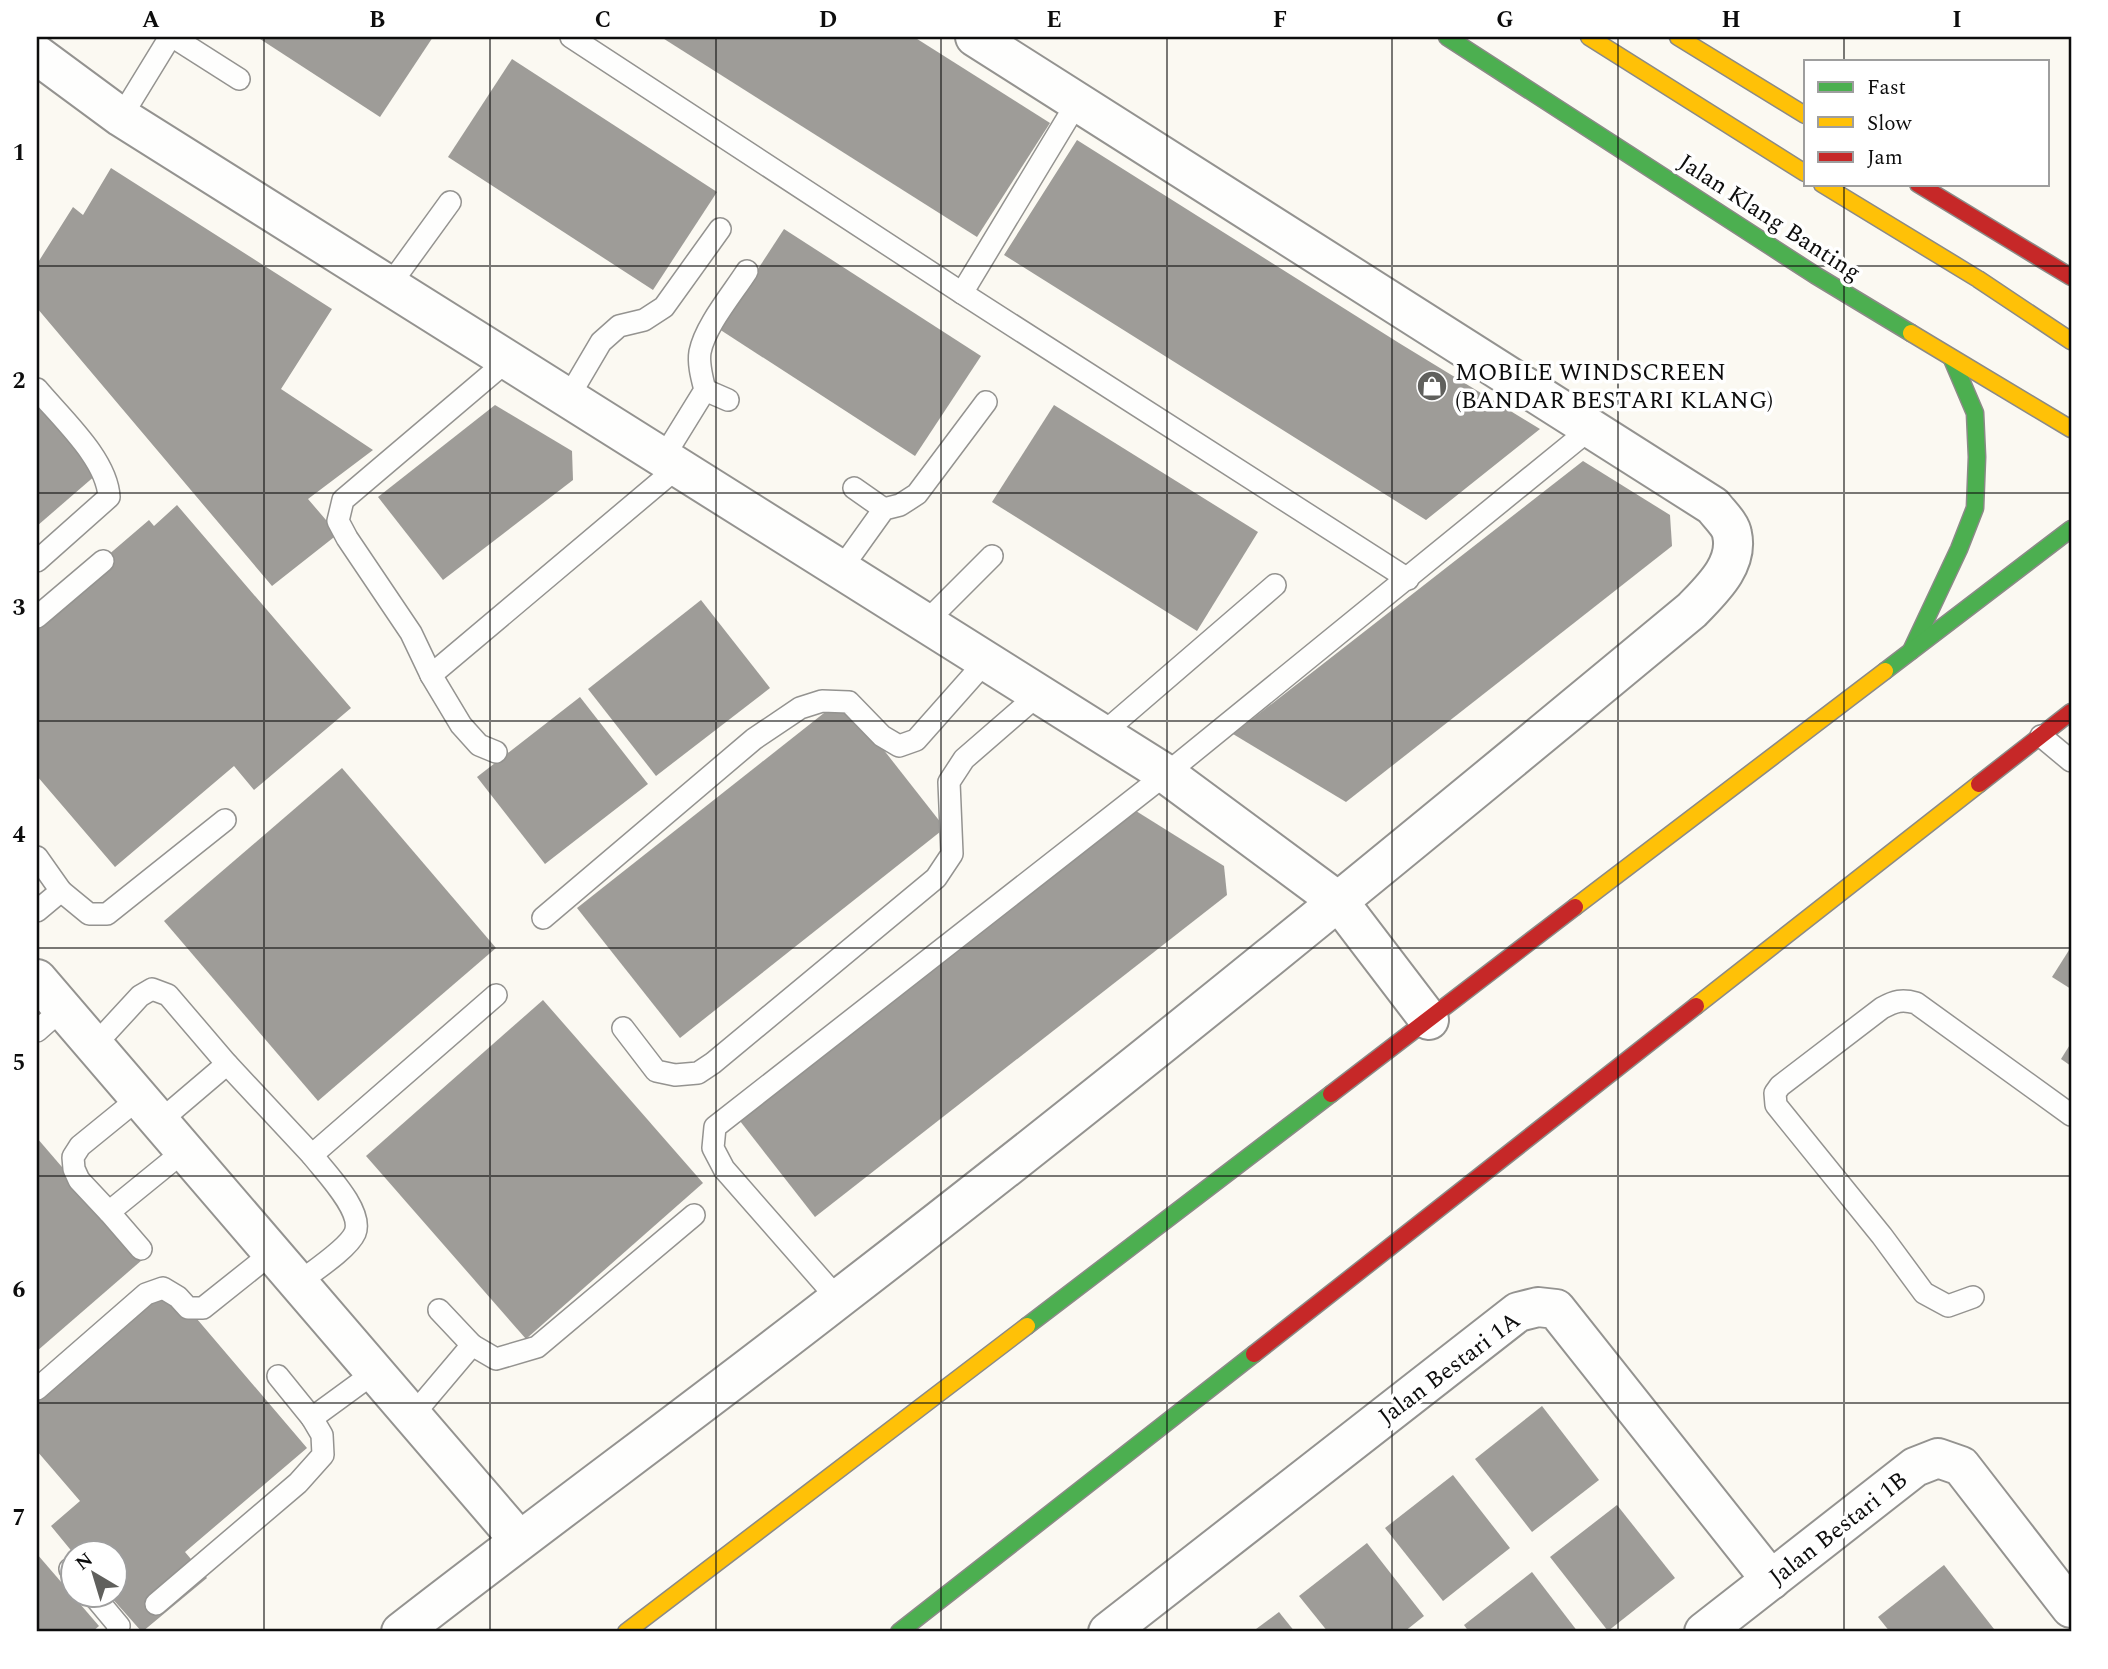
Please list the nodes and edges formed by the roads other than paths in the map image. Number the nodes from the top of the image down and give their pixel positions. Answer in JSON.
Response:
{"nodes":[{"id":1,"x":171,"y":37,"type":"edge"},
{"id":2,"x":571,"y":37,"type":"edge"},
{"id":3,"x":975,"y":37,"type":"edge"},
{"id":4,"x":1447,"y":37,"type":"edge"},
{"id":5,"x":1589,"y":37,"type":"edge"},
{"id":6,"x":1678,"y":37,"type":"edge"},
{"id":7,"x":37,"y":55,"type":"edge"},
{"id":8,"x":239,"y":79,"type":"dead end"},
{"id":9,"x":1079,"y":101,"type":"junction"},
{"id":10,"x":1804,"y":114,"type":"edge"},
{"id":11,"x":121,"y":117,"type":"junction"},
{"id":12,"x":1804,"y":172,"type":"edge"},
{"id":13,"x":1825,"y":186,"type":"edge"},
{"id":14,"x":1922,"y":186,"type":"edge"},
{"id":15,"x":450,"y":202,"type":"dead end"},
{"id":16,"x":720,"y":229,"type":"dead end"},
{"id":17,"x":747,"y":271,"type":"dead end"},
{"id":18,"x":2071,"y":277,"type":"edge"},
{"id":19,"x":389,"y":286,"type":"junction"},
{"id":20,"x":962,"y":293,"type":"junction"},
{"id":21,"x":2071,"y":341,"type":"edge"},
{"id":22,"x":1952,"y":359,"type":"junction"},
{"id":23,"x":508,"y":360,"type":"junction"},
{"id":24,"x":37,"y":389,"type":"edge"},
{"id":25,"x":705,"y":390,"type":"junction"},
{"id":26,"x":568,"y":398,"type":"junction"},
{"id":27,"x":728,"y":400,"type":"dead end"},
{"id":28,"x":986,"y":402,"type":"dead end"},
{"id":29,"x":1590,"y":429,"type":"junction"},
{"id":30,"x":2071,"y":429,"type":"edge"},
{"id":31,"x":671,"y":463,"type":"junction"},
{"id":32,"x":854,"y":488,"type":"dead end"},
{"id":33,"x":884,"y":509,"type":"junction"},
{"id":34,"x":2071,"y":529,"type":"edge"},
{"id":35,"x":992,"y":556,"type":"dead end"},
{"id":36,"x":37,"y":561,"type":"edge"},
{"id":37,"x":103,"y":561,"type":"dead end"},
{"id":38,"x":841,"y":569,"type":"junction"},
{"id":39,"x":1408,"y":579,"type":"junction"},
{"id":40,"x":1275,"y":585,"type":"dead end"},
{"id":41,"x":37,"y":617,"type":"edge"},
{"id":42,"x":925,"y":623,"type":"junction"},
{"id":43,"x":1911,"y":651,"type":"junction"},
{"id":44,"x":986,"y":661,"type":"junction"},
{"id":45,"x":431,"y":675,"type":"junction"},
{"id":46,"x":1038,"y":694,"type":"junction"},
{"id":47,"x":2071,"y":712,"type":"edge"},
{"id":48,"x":1102,"y":734,"type":"junction"},
{"id":49,"x":2040,"y":736,"type":"junction"},
{"id":50,"x":496,"y":752,"type":"dead end"},
{"id":51,"x":2071,"y":761,"type":"edge"},
{"id":52,"x":1166,"y":774,"type":"junction"},
{"id":53,"x":225,"y":820,"type":"dead end"},
{"id":54,"x":37,"y":857,"type":"edge"},
{"id":55,"x":61,"y":891,"type":"junction"},
{"id":56,"x":1339,"y":902,"type":"junction"},
{"id":57,"x":37,"y":911,"type":"edge"},
{"id":58,"x":543,"y":918,"type":"dead end"},
{"id":59,"x":37,"y":979,"type":"edge"},
{"id":60,"x":496,"y":995,"type":"dead end"},
{"id":61,"x":50,"y":1020,"type":"edge"},
{"id":62,"x":1429,"y":1020,"type":"junction"},
{"id":63,"x":623,"y":1028,"type":"dead end"},
{"id":64,"x":94,"y":1046,"type":"junction"},
{"id":65,"x":227,"y":1064,"type":"junction"},
{"id":66,"x":149,"y":1110,"type":"junction"},
{"id":67,"x":2071,"y":1115,"type":"edge"},
{"id":68,"x":184,"y":1151,"type":"junction"},
{"id":69,"x":312,"y":1155,"type":"junction"},
{"id":70,"x":108,"y":1212,"type":"junction"},
{"id":71,"x":694,"y":1215,"type":"dead end"},
{"id":72,"x":141,"y":1250,"type":"dead end"},
{"id":73,"x":272,"y":1253,"type":"junction"},
{"id":74,"x":298,"y":1283,"type":"junction"},
{"id":75,"x":1973,"y":1297,"type":"dead end"},
{"id":76,"x":838,"y":1299,"type":"junction"},
{"id":77,"x":439,"y":1310,"type":"dead end"},
{"id":78,"x":472,"y":1345,"type":"junction"},
{"id":79,"x":374,"y":1372,"type":"junction"},
{"id":80,"x":278,"y":1376,"type":"dead end"},
{"id":81,"x":37,"y":1389,"type":"edge"},
{"id":82,"x":412,"y":1416,"type":"junction"},
{"id":83,"x":312,"y":1418,"type":"junction"},
{"id":84,"x":519,"y":1540,"type":"junction"},
{"id":85,"x":1771,"y":1580,"type":"junction"},
{"id":86,"x":156,"y":1604,"type":"dead end"},
{"id":87,"x":2071,"y":1608,"type":"edge"},
{"id":88,"x":106,"y":1610,"type":"edge"},
{"id":89,"x":117,"y":1632,"type":"edge"},
{"id":90,"x":401,"y":1632,"type":"edge"},
{"id":91,"x":626,"y":1632,"type":"edge"},
{"id":92,"x":899,"y":1632,"type":"edge"},
{"id":93,"x":1108,"y":1632,"type":"edge"},
{"id":94,"x":1704,"y":1632,"type":"edge"}],
"edges":[{"from":1,"to":8,"type":"lane"},
{"from":1,"to":11,"type":"lane"},
{"from":2,"to":20,"type":"lane"},
{"from":3,"to":9,"type":"street"},
{"from":4,"to":22,"type":"main road","name":"Jalan Klang Banting"},
{"from":5,"to":12,"type":"main road"},
{"from":6,"to":10,"type":"main road"},
{"from":7,"to":11,"type":"street"},
{"from":9,"to":20,"type":"lane"},
{"from":9,"to":29,"type":"street"},
{"from":11,"to":19,"type":"street"},
{"from":13,"to":21,"type":"main road"},
{"from":14,"to":18,"type":"main road"},
{"from":15,"to":19,"type":"lane"},
{"from":16,"to":26,"type":"lane"},
{"from":17,"to":25,"type":"lane"},
{"from":19,"to":23,"type":"street"},
{"from":20,"to":39,"type":"lane"},
{"from":22,"to":30,"type":"main road","name":"Jalan Klang Banting"},
{"from":22,"to":43,"type":"main road"},
{"from":23,"to":26,"type":"street"},
{"from":23,"to":45,"type":"lane"},
{"from":24,"to":36,"type":"lane"},
{"from":25,"to":27,"type":"lane"},
{"from":25,"to":31,"type":"lane"},
{"from":26,"to":31,"type":"street"},
{"from":28,"to":33,"type":"lane"},
{"from":29,"to":39,"type":"lane"},
{"from":29,"to":56,"type":"street"},
{"from":31,"to":38,"type":"street"},
{"from":31,"to":45,"type":"lane"},
{"from":32,"to":33,"type":"lane"},
{"from":33,"to":38,"type":"lane"},
{"from":34,"to":43,"type":"main road"},
{"from":35,"to":42,"type":"lane"},
{"from":37,"to":41,"type":"lane"},
{"from":38,"to":42,"type":"street"},
{"from":39,"to":52,"type":"lane"},
{"from":40,"to":48,"type":"lane"},
{"from":42,"to":44,"type":"street"},
{"from":43,"to":62,"type":"main road"},
{"from":44,"to":46,"type":"street"},
{"from":44,"to":58,"type":"lane"},
{"from":45,"to":50,"type":"lane"},
{"from":46,"to":48,"type":"street"},
{"from":46,"to":63,"type":"lane"},
{"from":47,"to":49,"type":"main road"},
{"from":48,"to":52,"type":"street"},
{"from":49,"to":51,"type":"lane"},
{"from":49,"to":92,"type":"main road"},
{"from":52,"to":56,"type":"street"},
{"from":52,"to":76,"type":"lane"},
{"from":53,"to":55,"type":"lane"},
{"from":54,"to":55,"type":"lane"},
{"from":55,"to":57,"type":"lane"},
{"from":56,"to":62,"type":"street"},
{"from":56,"to":76,"type":"street"},
{"from":59,"to":61,"type":"street"},
{"from":60,"to":69,"type":"lane"},
{"from":61,"to":64,"type":"street"},
{"from":62,"to":91,"type":"main road"},
{"from":64,"to":65,"type":"lane"},
{"from":64,"to":66,"type":"street"},
{"from":65,"to":66,"type":"lane"},
{"from":65,"to":69,"type":"lane"},
{"from":66,"to":68,"type":"street"},
{"from":66,"to":70,"type":"lane"},
{"from":67,"to":75,"type":"lane"},
{"from":68,"to":70,"type":"lane"},
{"from":68,"to":73,"type":"street"},
{"from":69,"to":74,"type":"lane"},
{"from":70,"to":72,"type":"lane"},
{"from":71,"to":78,"type":"lane"},
{"from":73,"to":74,"type":"street"},
{"from":73,"to":81,"type":"lane"},
{"from":74,"to":79,"type":"street"},
{"from":76,"to":84,"type":"street"},
{"from":77,"to":78,"type":"lane"},
{"from":78,"to":82,"type":"lane"},
{"from":79,"to":82,"type":"street"},
{"from":79,"to":83,"type":"lane"},
{"from":80,"to":83,"type":"lane"},
{"from":82,"to":84,"type":"street"},
{"from":83,"to":86,"type":"lane"},
{"from":84,"to":90,"type":"street"},
{"from":85,"to":87,"type":"street","name":"Jalan Bestari 1B"},
{"from":85,"to":93,"type":"street","name":"Jalan Bestari 1A"},
{"from":85,"to":94,"type":"street","name":"Jalan Bestari 1B"},
{"from":88,"to":89,"type":"lane"}]}
